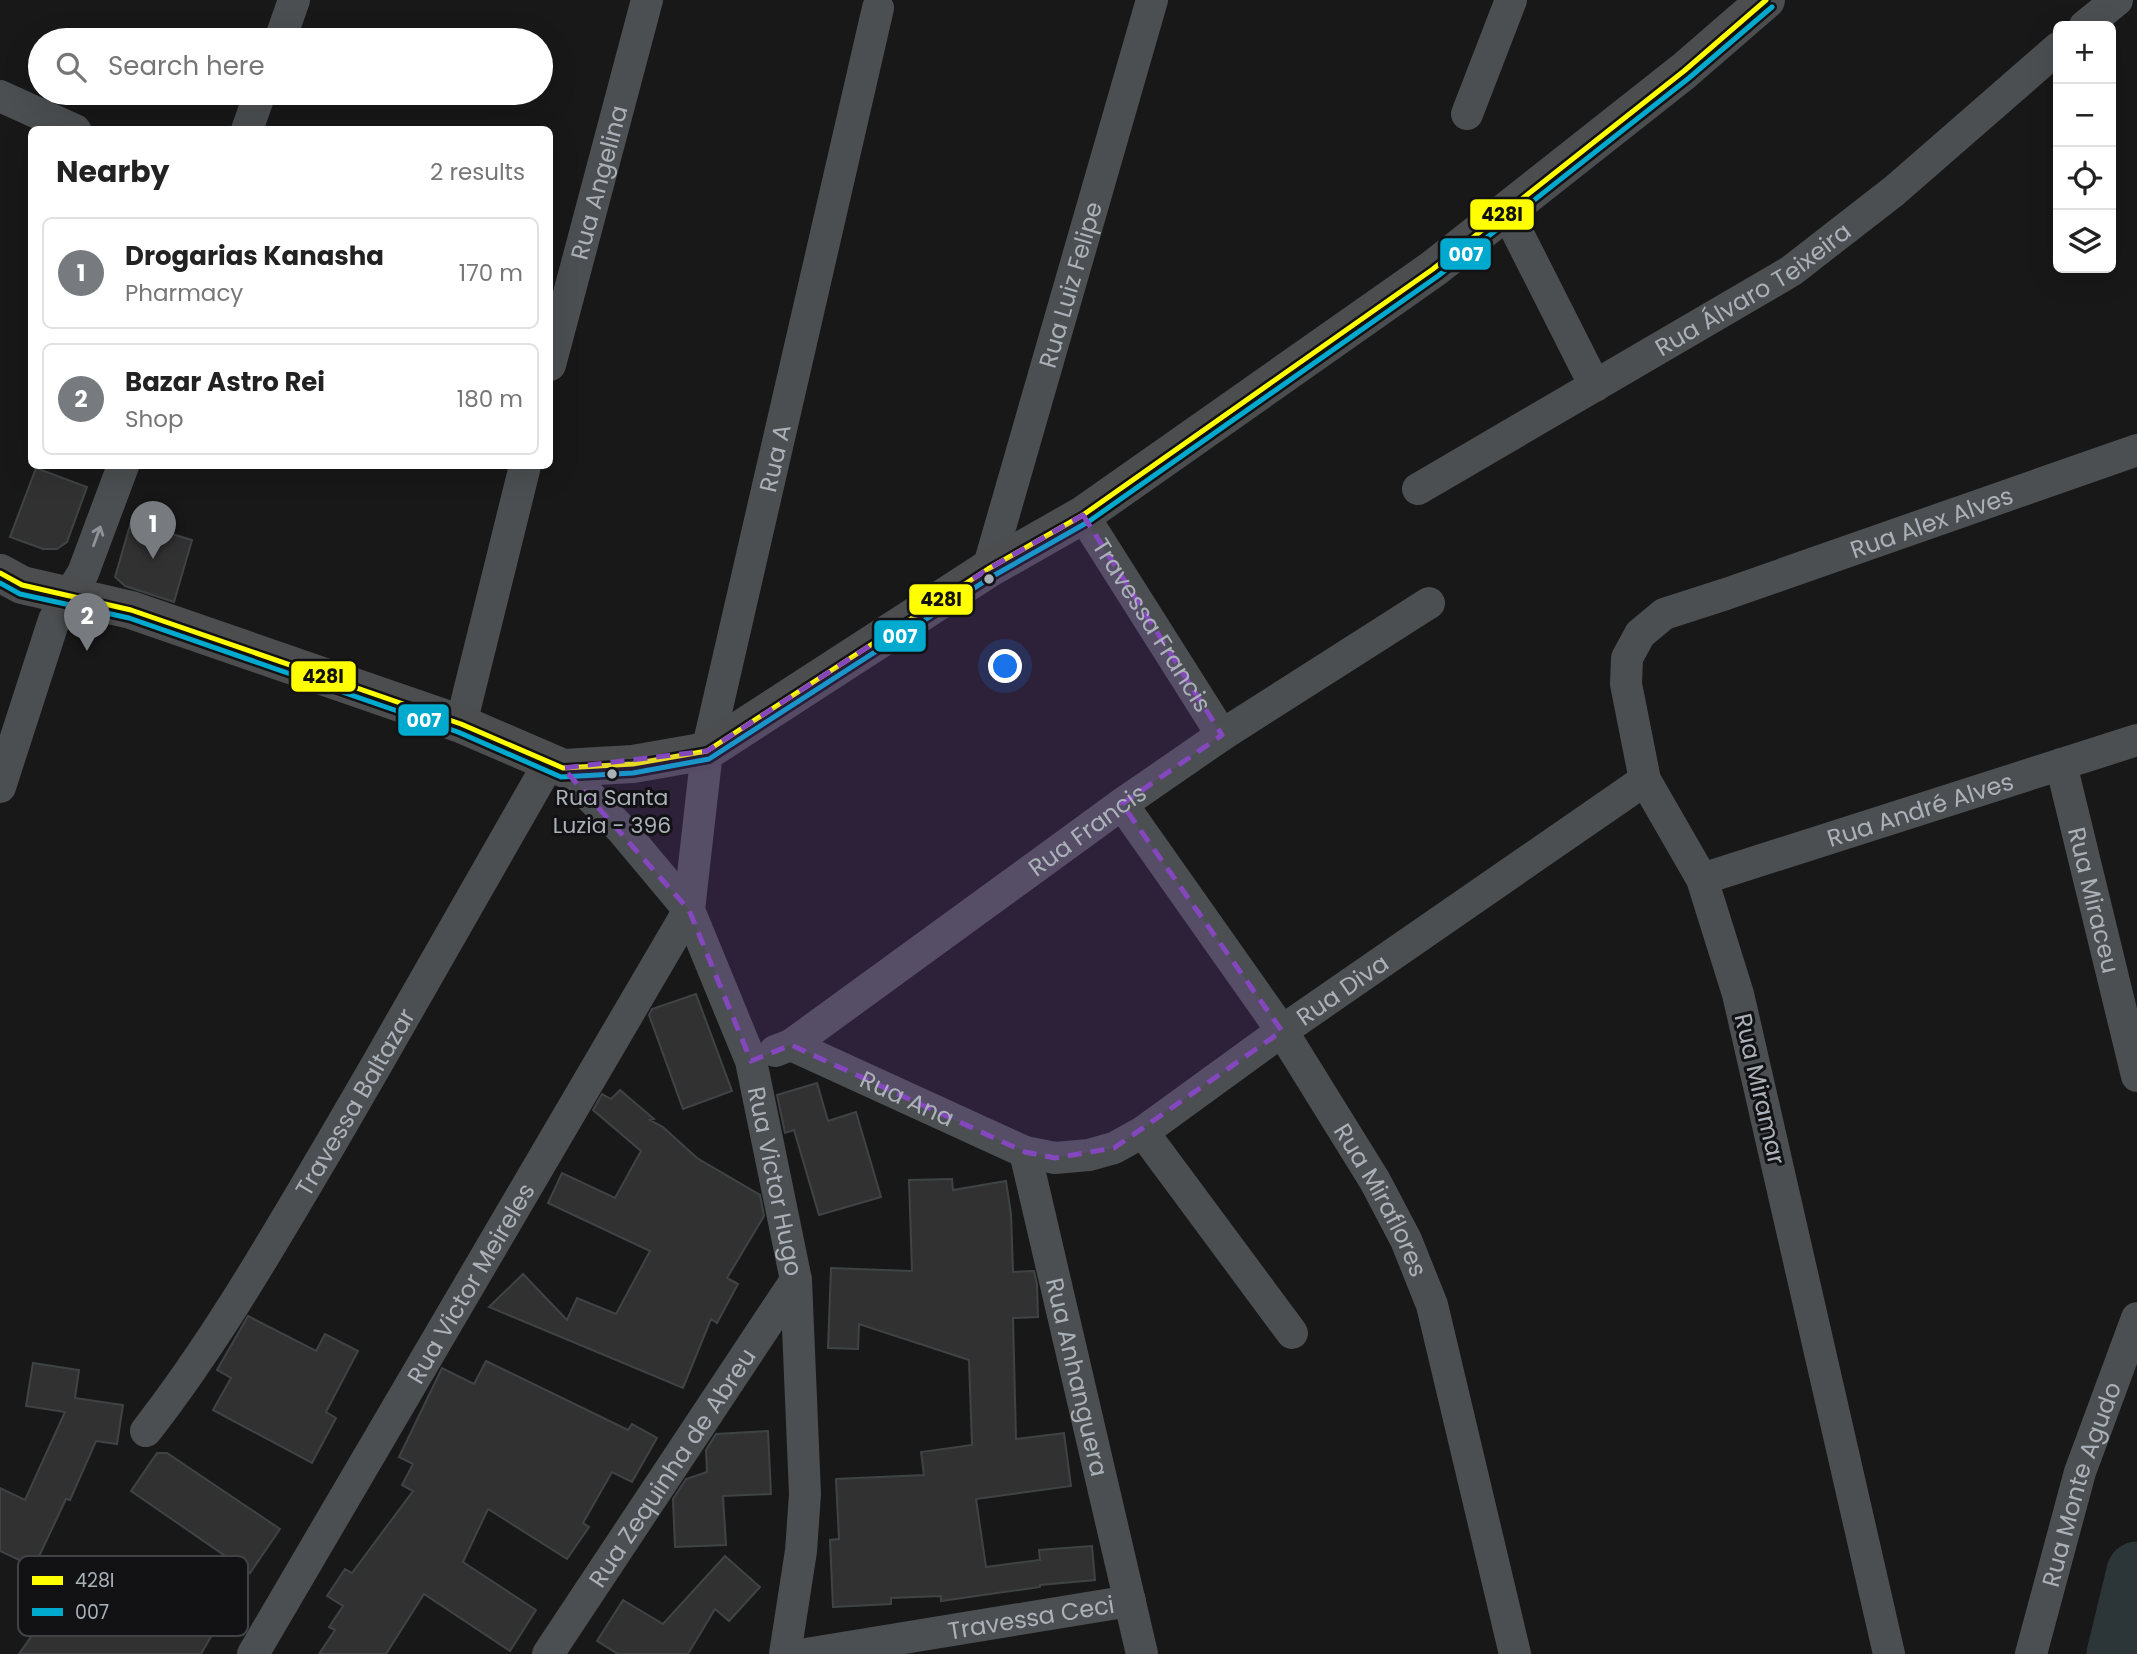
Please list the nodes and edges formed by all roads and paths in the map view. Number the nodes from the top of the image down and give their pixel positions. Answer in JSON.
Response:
{"nodes":[{"id":1,"x":294,"y":0,"type":"edge"},
{"id":2,"x":647,"y":0,"type":"edge"},
{"id":3,"x":1152,"y":0,"type":"edge"},
{"id":4,"x":1511,"y":0,"type":"edge"},
{"id":5,"x":1766,"y":0,"type":"edge"},
{"id":6,"x":2117,"y":0,"type":"edge"},
{"id":7,"x":878,"y":8,"type":"dead end"},
{"id":8,"x":2091,"y":21,"type":"edge"},
{"id":9,"x":284,"y":28,"type":"edge"},
{"id":10,"x":2053,"y":52,"type":"edge"},
{"id":11,"x":0,"y":96,"type":"edge"},
{"id":12,"x":256,"y":105,"type":"edge"},
{"id":13,"x":1467,"y":114,"type":"dead end"},
{"id":14,"x":66,"y":126,"type":"edge"},
{"id":15,"x":249,"y":126,"type":"edge"},
{"id":16,"x":1507,"y":212,"type":"junction"},
{"id":17,"x":553,"y":354,"type":"edge"},
{"id":18,"x":1595,"y":386,"type":"junction"},
{"id":19,"x":2137,"y":450,"type":"edge"},
{"id":20,"x":122,"y":469,"type":"edge"},
{"id":21,"x":523,"y":469,"type":"edge"},
{"id":22,"x":1418,"y":489,"type":"dead end"},
{"id":23,"x":1083,"y":515,"type":"junction"},
{"id":24,"x":988,"y":569,"type":"junction"},
{"id":25,"x":0,"y":573,"type":"edge"},
{"id":26,"x":1726,"y":594,"type":"joint"},
{"id":27,"x":66,"y":597,"type":"junction"},
{"id":28,"x":1429,"y":603,"type":"dead end"},
{"id":29,"x":461,"y":723,"type":"junction"},
{"id":30,"x":1223,"y":735,"type":"junction"},
{"id":31,"x":2137,"y":740,"type":"edge"},
{"id":32,"x":707,"y":751,"type":"junction"},
{"id":33,"x":2062,"y":764,"type":"junction"},
{"id":34,"x":556,"y":765,"type":"junction"},
{"id":35,"x":1645,"y":780,"type":"junction"},
{"id":36,"x":0,"y":788,"type":"edge"},
{"id":37,"x":1122,"y":804,"type":"junction"},
{"id":38,"x":1702,"y":879,"type":"junction"},
{"id":39,"x":689,"y":910,"type":"junction"},
{"id":40,"x":1282,"y":1031,"type":"junction"},
{"id":41,"x":791,"y":1045,"type":"junction"},
{"id":42,"x":751,"y":1061,"type":"junction"},
{"id":43,"x":2137,"y":1076,"type":"edge"},
{"id":44,"x":1143,"y":1132,"type":"junction"},
{"id":45,"x":1025,"y":1152,"type":"junction"},
{"id":46,"x":796,"y":1280,"type":"junction"},
{"id":47,"x":2137,"y":1318,"type":"edge"},
{"id":48,"x":1292,"y":1333,"type":"dead end"},
{"id":49,"x":146,"y":1431,"type":"dead end"},
{"id":50,"x":1130,"y":1601,"type":"junction"},
{"id":51,"x":253,"y":1654,"type":"edge"},
{"id":52,"x":548,"y":1654,"type":"edge"},
{"id":53,"x":785,"y":1654,"type":"edge"},
{"id":54,"x":806,"y":1654,"type":"edge"},
{"id":55,"x":1142,"y":1654,"type":"edge"},
{"id":56,"x":1515,"y":1654,"type":"edge"},
{"id":57,"x":1889,"y":1654,"type":"edge"},
{"id":58,"x":2031,"y":1654,"type":"edge"}],
"edges":[{"from":1,"to":9,"type":"street"},
{"from":2,"to":17,"type":"street","name":"Rua Angelina"},
{"from":3,"to":24,"type":"street","name":"Rua Luiz Felipe"},
{"from":4,"to":13,"type":"street"},
{"from":5,"to":16,"type":"main road"},
{"from":6,"to":8,"type":"street"},
{"from":7,"to":32,"type":"street","name":"Rua A"},
{"from":10,"to":18,"type":"street","name":"Rua Álvaro Teixeira"},
{"from":11,"to":14,"type":"street"},
{"from":12,"to":15,"type":"street"},
{"from":16,"to":18,"type":"street"},
{"from":16,"to":23,"type":"main road"},
{"from":18,"to":22,"type":"street","name":"Rua Álvaro Teixeira"},
{"from":19,"to":26,"type":"street","name":"Rua Alex Alves"},
{"from":27,"to":20,"type":"street","one_way":true},
{"from":21,"to":29,"type":"street"},
{"from":23,"to":24,"type":"main road"},
{"from":23,"to":30,"type":"street","name":"Travessa Francis"},
{"from":24,"to":32,"type":"main road"},
{"from":25,"to":27,"type":"main road"},
{"from":26,"to":35,"type":"street","name":"Rua Miramar"},
{"from":27,"to":29,"type":"main road"},
{"from":27,"to":36,"type":"street"},
{"from":28,"to":30,"type":"street","name":"Rua Francis"},
{"from":29,"to":34,"type":"main road"},
{"from":30,"to":37,"type":"street","name":"Rua Francis"},
{"from":31,"to":33,"type":"street","name":"Rua André Alves"},
{"from":32,"to":34,"type":"main road"},
{"from":32,"to":39,"type":"street","name":"Rua A"},
{"from":33,"to":38,"type":"street","name":"Rua André Alves"},
{"from":33,"to":43,"type":"street","name":"Rua Miraceu"},
{"from":34,"to":39,"type":"street","name":"Rua Victor Hugo"},
{"from":34,"to":49,"type":"street","name":"Travessa Baltazar"},
{"from":35,"to":38,"type":"street","name":"Rua Miramar"},
{"from":35,"to":40,"type":"street","name":"Rua Diva"},
{"from":37,"to":40,"type":"street","name":"Rua Miraflores"},
{"from":37,"to":41,"type":"street","name":"Rua Francis"},
{"from":38,"to":57,"type":"street","name":"Rua Miramar"},
{"from":39,"to":42,"type":"street","name":"Rua Victor Hugo"},
{"from":39,"to":51,"type":"street","name":"Rua Victor Meireles"},
{"from":40,"to":44,"type":"street","name":"Rua Diva"},
{"from":40,"to":56,"type":"street","name":"Rua Miraflores"},
{"from":41,"to":42,"type":"street","name":"Rua Francis"},
{"from":41,"to":45,"type":"street","name":"Rua Ana"},
{"from":42,"to":46,"type":"street","name":"Rua Victor Hugo"},
{"from":44,"to":45,"type":"street","name":"Rua Diva"},
{"from":44,"to":48,"type":"street"},
{"from":45,"to":50,"type":"street","name":"Rua Anhanguera"},
{"from":46,"to":52,"type":"street","name":"Rua Zequinha de Abreu"},
{"from":46,"to":53,"type":"street","name":"Rua Victor Hugo"},
{"from":47,"to":58,"type":"street","name":"Rua Monte Agudo"},
{"from":50,"to":54,"type":"street","name":"Travessa Ceci"},
{"from":50,"to":55,"type":"street","name":"Rua Anhanguera"}]}
